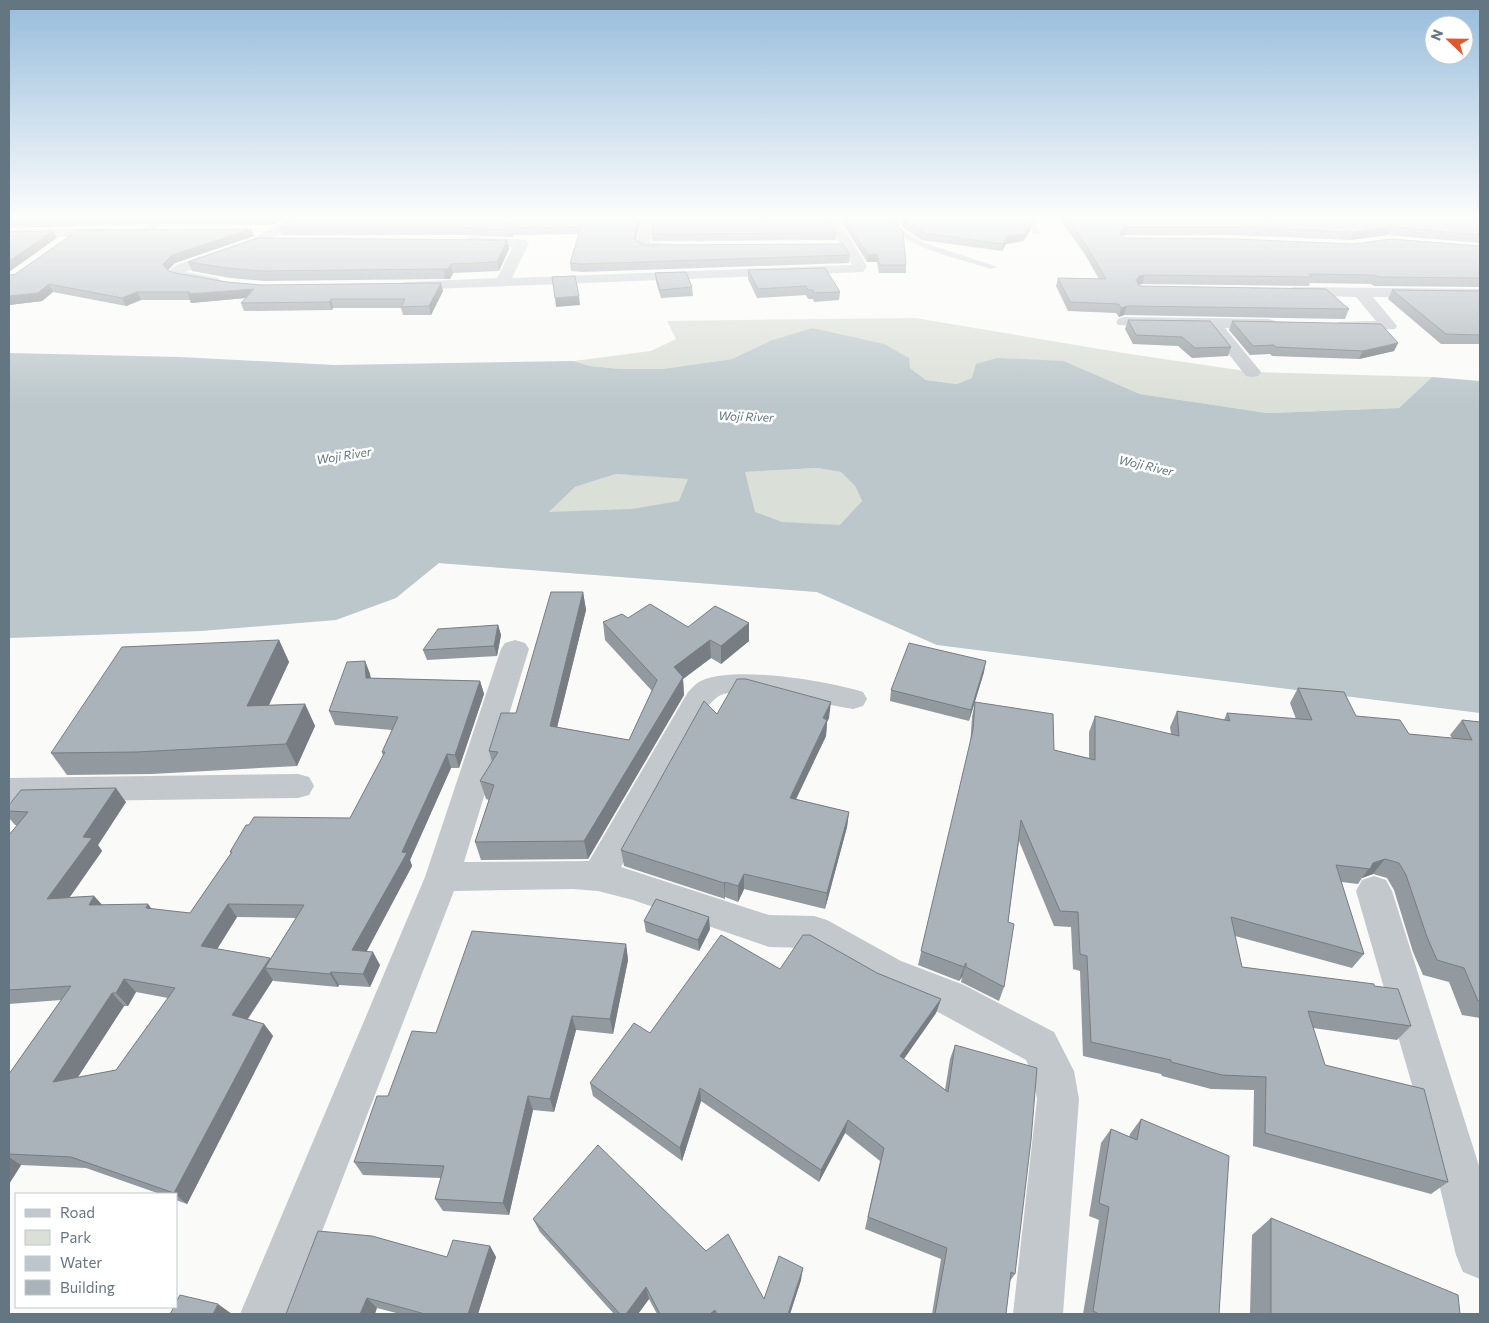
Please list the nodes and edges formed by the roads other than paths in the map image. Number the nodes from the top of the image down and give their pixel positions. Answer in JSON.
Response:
{"nodes":[{"id":1,"x":206,"y":280,"type":"edge"},
{"id":2,"x":537,"y":280,"type":"edge"},
{"id":3,"x":503,"y":281,"type":"joint"},
{"id":4,"x":230,"y":284,"type":"edge"},
{"id":5,"x":396,"y":286,"type":"edge"},
{"id":6,"x":1281,"y":292,"type":"edge"},
{"id":7,"x":1361,"y":293,"type":"junction"},
{"id":8,"x":1480,"y":294,"type":"edge"},
{"id":9,"x":1124,"y":322,"type":"edge"},
{"id":10,"x":1212,"y":323,"type":"junction"},
{"id":11,"x":1280,"y":324,"type":"edge"},
{"id":12,"x":1328,"y":325,"type":"edge"},
{"id":13,"x":1252,"y":372,"type":"dead end"},
{"id":14,"x":516,"y":650,"type":"dead end"},
{"id":15,"x":853,"y":699,"type":"dead end"},
{"id":16,"x":298,"y":786,"type":"dead end"},
{"id":17,"x":9,"y":790,"type":"edge"},
{"id":18,"x":598,"y":876,"type":"junction"},
{"id":19,"x":442,"y":877,"type":"junction"},
{"id":20,"x":1374,"y":891,"type":"dead end"},
{"id":21,"x":1480,"y":1254,"type":"edge"},
{"id":22,"x":265,"y":1314,"type":"edge"},
{"id":23,"x":1038,"y":1314,"type":"edge"}],
"edges":[{"from":1,"to":4,"type":"street"},
{"from":2,"to":3,"type":"street"},
{"from":3,"to":5,"type":"street"},
{"from":6,"to":7,"type":"street"},
{"from":7,"to":8,"type":"street"},
{"from":7,"to":12,"type":"street"},
{"from":9,"to":10,"type":"street"},
{"from":10,"to":11,"type":"street"},
{"from":10,"to":13,"type":"street"},
{"from":14,"to":19,"type":"street"},
{"from":15,"to":18,"type":"street"},
{"from":16,"to":17,"type":"street"},
{"from":18,"to":19,"type":"street"},
{"from":18,"to":23,"type":"street"},
{"from":19,"to":22,"type":"street"},
{"from":20,"to":21,"type":"street"}]}
